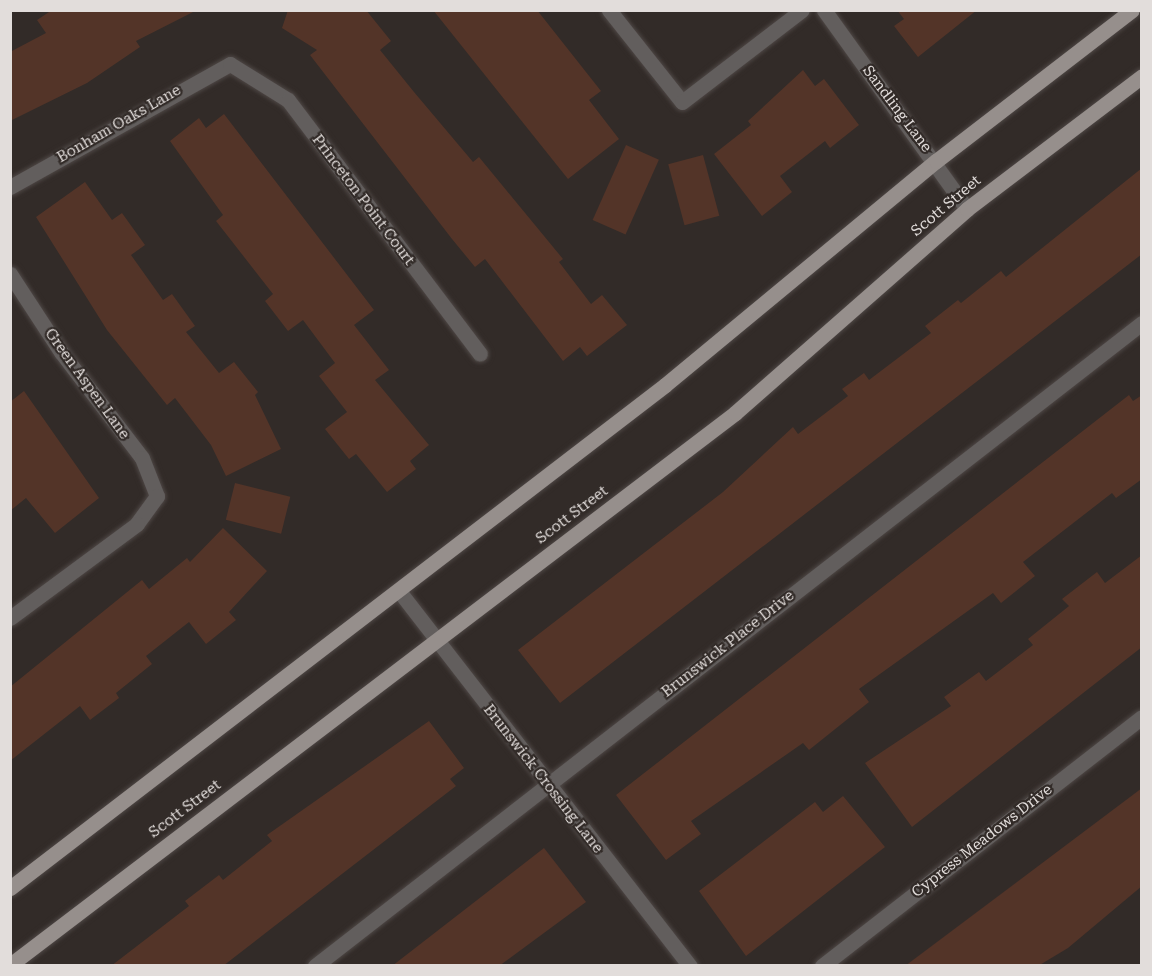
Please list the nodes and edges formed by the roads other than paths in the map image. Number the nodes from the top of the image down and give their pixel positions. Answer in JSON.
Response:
{"nodes":[{"id":1,"x":609,"y":10,"type":"edge"},
{"id":2,"x":802,"y":10,"type":"edge"},
{"id":3,"x":824,"y":10,"type":"edge"},
{"id":4,"x":1132,"y":10,"type":"edge"},
{"id":5,"x":230,"y":64,"type":"joint"},
{"id":6,"x":1142,"y":76,"type":"edge"},
{"id":7,"x":936,"y":161,"type":"junction"},
{"id":8,"x":10,"y":187,"type":"edge"},
{"id":9,"x":968,"y":209,"type":"junction"},
{"id":10,"x":10,"y":274,"type":"edge"},
{"id":11,"x":1142,"y":323,"type":"edge"},
{"id":12,"x":480,"y":354,"type":"dead end"},
{"id":13,"x":399,"y":591,"type":"junction"},
{"id":14,"x":10,"y":618,"type":"edge"},
{"id":15,"x":435,"y":642,"type":"junction"},
{"id":16,"x":1142,"y":717,"type":"edge"},
{"id":17,"x":547,"y":785,"type":"junction"},
{"id":18,"x":10,"y":888,"type":"edge"},
{"id":19,"x":10,"y":966,"type":"edge"},
{"id":20,"x":315,"y":966,"type":"edge"},
{"id":21,"x":690,"y":966,"type":"edge"},
{"id":22,"x":822,"y":966,"type":"edge"}],
"edges":[{"from":1,"to":2,"type":"street"},
{"from":3,"to":7,"type":"street","name":"Sandling Lane"},
{"from":4,"to":7,"type":"main road"},
{"from":5,"to":8,"type":"street","name":"Bonham Oaks Lane"},
{"from":5,"to":12,"type":"street","name":"Princeton Point Court"},
{"from":6,"to":9,"type":"main road","name":"Scott Street"},
{"from":7,"to":9,"type":"street","name":"Sandling Lane"},
{"from":7,"to":13,"type":"main road"},
{"from":9,"to":15,"type":"main road","name":"Scott Street"},
{"from":10,"to":14,"type":"street","name":"Green Aspen Lane"},
{"from":11,"to":17,"type":"street","name":"Brunswick Place Drive"},
{"from":13,"to":15,"type":"street","name":"Brunswick Crossing Lane"},
{"from":13,"to":18,"type":"main road"},
{"from":15,"to":17,"type":"street","name":"Brunswick Crossing Lane"},
{"from":15,"to":19,"type":"main road","name":"Scott Street"},
{"from":16,"to":22,"type":"street","name":"Cypress Meadows Drive"},
{"from":17,"to":20,"type":"street","name":"Brunswick Place Drive"},
{"from":17,"to":21,"type":"street","name":"Brunswick Crossing Lane"}]}
